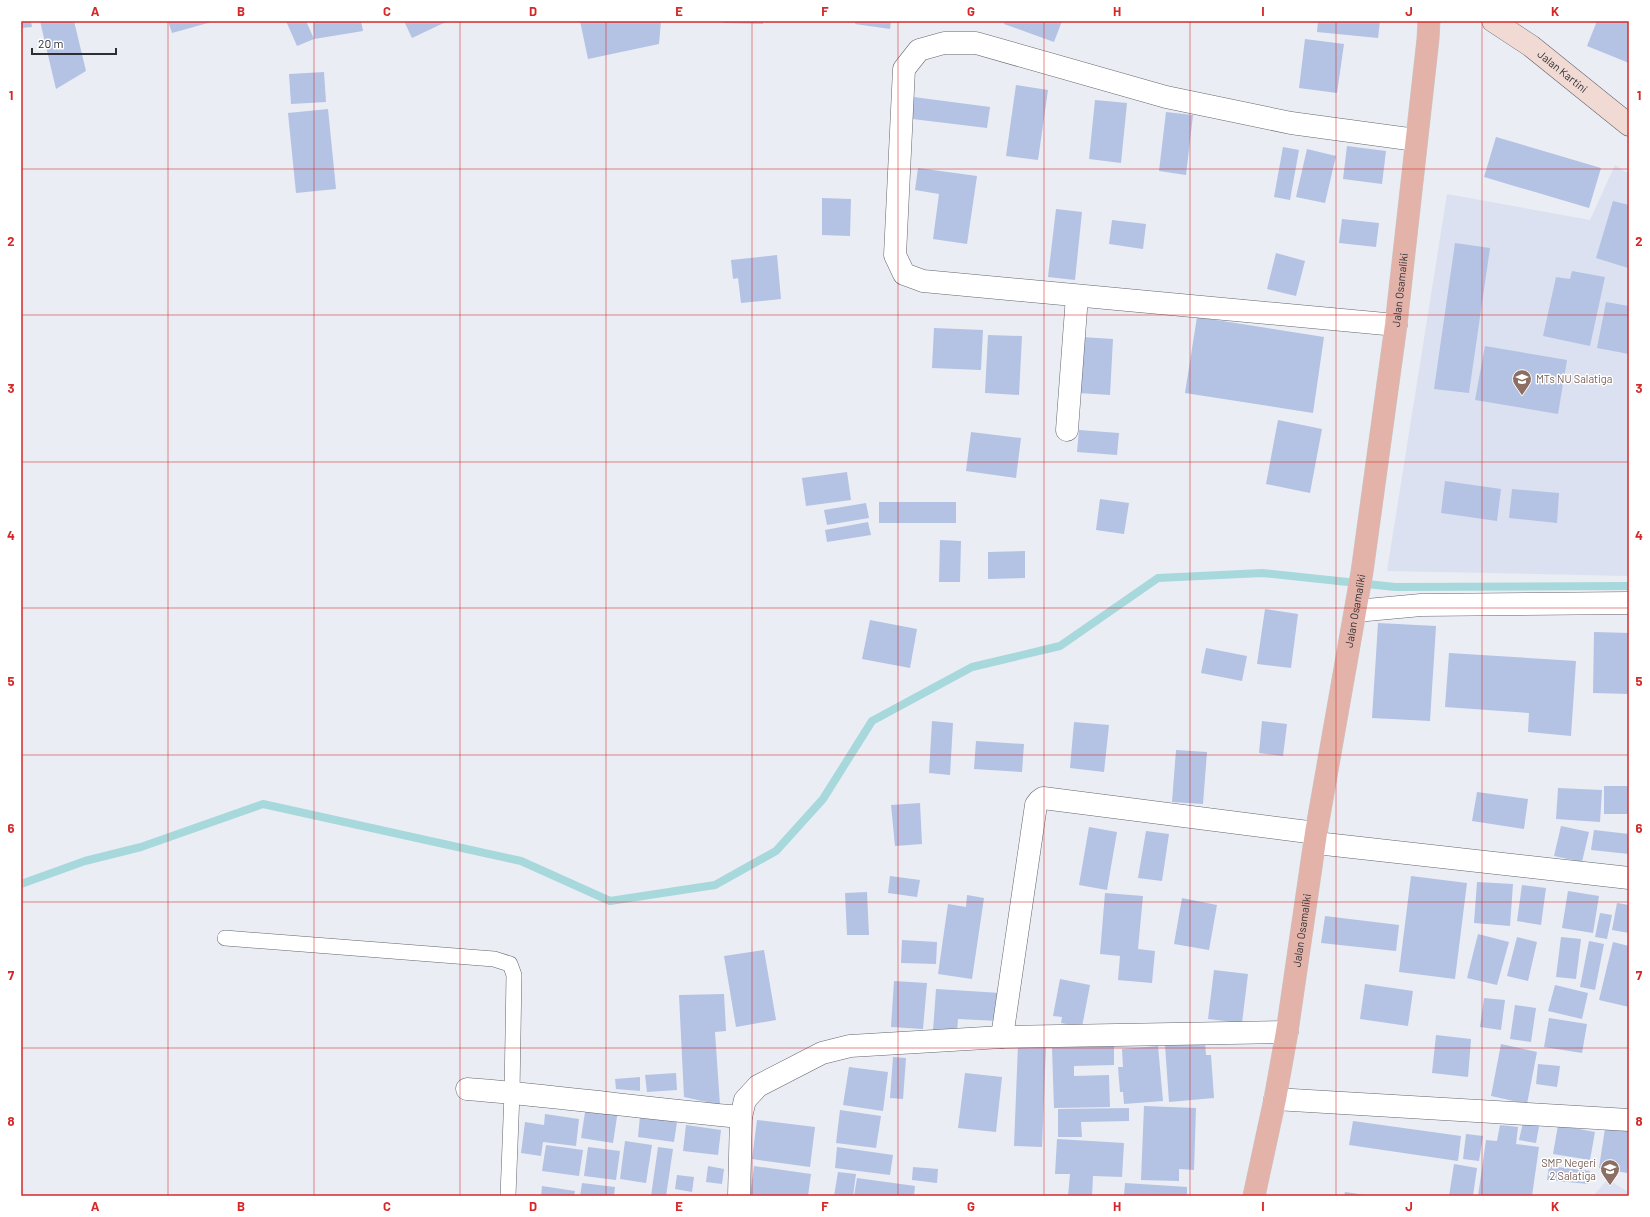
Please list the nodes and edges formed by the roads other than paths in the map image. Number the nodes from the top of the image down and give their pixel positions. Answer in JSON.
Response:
{"nodes":[{"id":1,"x":1428,"y":21,"type":"edge"},
{"id":2,"x":1494,"y":21,"type":"edge"},
{"id":3,"x":1629,"y":125,"type":"edge"},
{"id":4,"x":1416,"y":140,"type":"junction"},
{"id":5,"x":1077,"y":296,"type":"junction"},
{"id":6,"x":1396,"y":325,"type":"junction"},
{"id":7,"x":1067,"y":430,"type":"dead end"},
{"id":8,"x":1629,"y":603,"type":"edge"},
{"id":9,"x":1357,"y":606,"type":"junction"},
{"id":10,"x":1316,"y":838,"type":"junction"},
{"id":11,"x":1629,"y":878,"type":"edge"},
{"id":12,"x":225,"y":938,"type":"dead end"},
{"id":13,"x":1287,"y":1032,"type":"junction"},
{"id":14,"x":1002,"y":1037,"type":"junction"},
{"id":15,"x":467,"y":1089,"type":"dead end"},
{"id":16,"x":512,"y":1093,"type":"junction"},
{"id":17,"x":1275,"y":1099,"type":"junction"},
{"id":18,"x":741,"y":1117,"type":"junction"},
{"id":19,"x":1629,"y":1120,"type":"edge"},
{"id":20,"x":508,"y":1196,"type":"edge"},
{"id":21,"x":739,"y":1196,"type":"edge"},
{"id":22,"x":1254,"y":1196,"type":"edge"}],
"edges":[{"from":1,"to":4,"type":"main road","name":"Jalan Osamaliki"},
{"from":2,"to":3,"type":"main road","name":"Jalan Kartini"},
{"from":4,"to":5,"type":"street"},
{"from":4,"to":6,"type":"main road","name":"Jalan Osamaliki"},
{"from":5,"to":6,"type":"street"},
{"from":5,"to":7,"type":"street"},
{"from":6,"to":9,"type":"main road","name":"Jalan Osamaliki"},
{"from":8,"to":9,"type":"street"},
{"from":9,"to":10,"type":"main road","name":"Jalan Osamaliki"},
{"from":10,"to":11,"type":"street"},
{"from":10,"to":13,"type":"main road","name":"Jalan Osamaliki"},
{"from":10,"to":14,"type":"street"},
{"from":12,"to":16,"type":"lane"},
{"from":13,"to":14,"type":"street"},
{"from":13,"to":17,"type":"main road","name":"Jalan Osamaliki"},
{"from":14,"to":18,"type":"street"},
{"from":15,"to":16,"type":"street"},
{"from":16,"to":18,"type":"street"},
{"from":16,"to":20,"type":"lane"},
{"from":17,"to":19,"type":"street"},
{"from":17,"to":22,"type":"main road","name":"Jalan Osamaliki"},
{"from":18,"to":21,"type":"street"}]}
